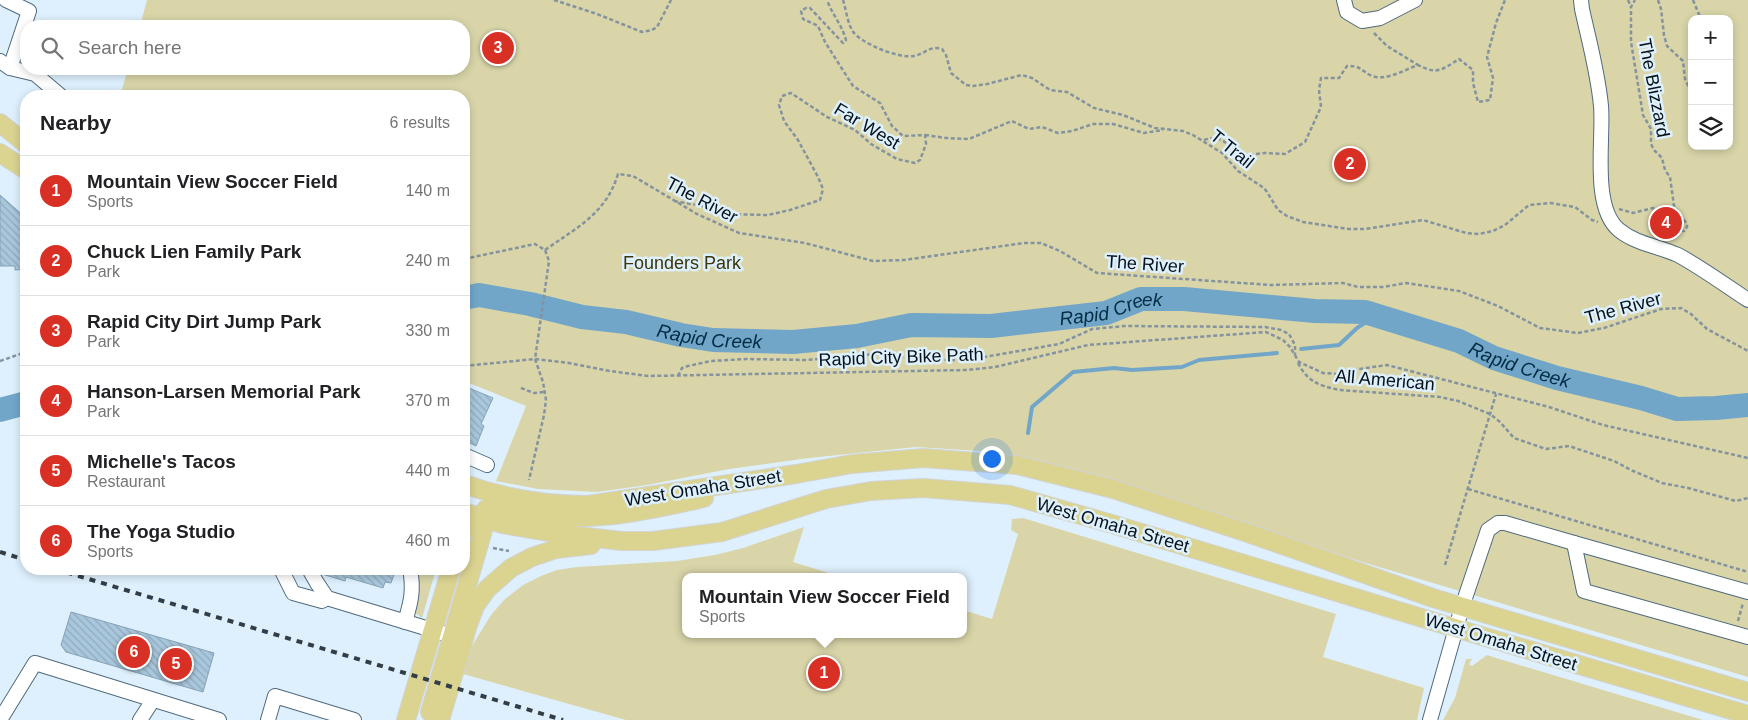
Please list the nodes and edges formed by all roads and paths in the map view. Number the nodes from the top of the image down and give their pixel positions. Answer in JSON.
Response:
{"nodes":[{"id":1,"x":6,"y":0,"type":"edge"},
{"id":2,"x":554,"y":0,"type":"edge"},
{"id":3,"x":671,"y":0,"type":"edge"},
{"id":4,"x":827,"y":0,"type":"edge"},
{"id":5,"x":843,"y":0,"type":"edge"},
{"id":6,"x":1344,"y":0,"type":"edge"},
{"id":7,"x":1415,"y":0,"type":"edge"},
{"id":8,"x":1505,"y":0,"type":"edge"},
{"id":9,"x":1581,"y":0,"type":"edge"},
{"id":10,"x":1628,"y":0,"type":"edge"},
{"id":11,"x":1635,"y":0,"type":"edge"},
{"id":12,"x":1658,"y":0,"type":"edge"},
{"id":13,"x":1693,"y":0,"type":"edge"},
{"id":14,"x":30,"y":5,"type":"edge"},
{"id":15,"x":1630,"y":7,"type":"junction"},
{"id":16,"x":1699,"y":15,"type":"edge"},
{"id":17,"x":24,"y":20,"type":"edge"},
{"id":18,"x":1362,"y":21,"type":"junction"},
{"id":19,"x":20,"y":29,"type":"edge"},
{"id":20,"x":5,"y":64,"type":"edge"},
{"id":21,"x":1418,"y":65,"type":"junction"},
{"id":22,"x":20,"y":69,"type":"edge"},
{"id":23,"x":36,"y":75,"type":"edge"},
{"id":24,"x":1688,"y":85,"type":"edge"},
{"id":25,"x":54,"y":90,"type":"edge"},
{"id":26,"x":0,"y":123,"type":"edge"},
{"id":27,"x":1167,"y":129,"type":"junction"},
{"id":28,"x":0,"y":134,"type":"edge"},
{"id":29,"x":925,"y":135,"type":"junction"},
{"id":30,"x":20,"y":141,"type":"edge"},
{"id":31,"x":1203,"y":141,"type":"junction"},
{"id":32,"x":20,"y":143,"type":"edge"},
{"id":33,"x":0,"y":153,"type":"edge"},
{"id":34,"x":20,"y":166,"type":"edge"},
{"id":35,"x":673,"y":200,"type":"junction"},
{"id":36,"x":1608,"y":216,"type":"junction"},
{"id":37,"x":545,"y":250,"type":"junction"},
{"id":38,"x":470,"y":258,"type":"edge"},
{"id":39,"x":1748,"y":300,"type":"edge"},
{"id":40,"x":1748,"y":351,"type":"edge"},
{"id":41,"x":20,"y":354,"type":"edge"},
{"id":42,"x":1295,"y":357,"type":"junction"},
{"id":43,"x":535,"y":360,"type":"junction"},
{"id":44,"x":0,"y":361,"type":"edge"},
{"id":45,"x":470,"y":365,"type":"edge"},
{"id":46,"x":678,"y":376,"type":"junction"},
{"id":47,"x":521,"y":388,"type":"dead end"},
{"id":48,"x":544,"y":392,"type":"junction"},
{"id":49,"x":1496,"y":394,"type":"junction"},
{"id":50,"x":1490,"y":414,"type":"junction"},
{"id":51,"x":470,"y":458,"type":"edge"},
{"id":52,"x":1748,"y":458,"type":"edge"},
{"id":53,"x":487,"y":465,"type":"dead end"},
{"id":54,"x":796,"y":474,"type":"junction"},
{"id":55,"x":529,"y":480,"type":"dead end"},
{"id":56,"x":470,"y":486,"type":"edge"},
{"id":57,"x":470,"y":487,"type":"edge"},
{"id":58,"x":1468,"y":489,"type":"junction"},
{"id":59,"x":1748,"y":498,"type":"edge"},
{"id":60,"x":473,"y":520,"type":"edge"},
{"id":61,"x":470,"y":537,"type":"edge"},
{"id":62,"x":622,"y":541,"type":"junction"},
{"id":63,"x":1574,"y":543,"type":"junction"},
{"id":64,"x":491,"y":547,"type":"dead end"},
{"id":65,"x":512,"y":550,"type":"dead end"},
{"id":66,"x":1445,"y":565,"type":"dead end"},
{"id":67,"x":1748,"y":572,"type":"edge"},
{"id":68,"x":284,"y":575,"type":"edge"},
{"id":69,"x":312,"y":575,"type":"edge"},
{"id":70,"x":410,"y":575,"type":"edge"},
{"id":71,"x":449,"y":575,"type":"edge"},
{"id":72,"x":463,"y":575,"type":"edge"},
{"id":73,"x":1747,"y":592,"type":"edge"},
{"id":74,"x":327,"y":598,"type":"junction"},
{"id":75,"x":1462,"y":607,"type":"junction"},
{"id":76,"x":405,"y":622,"type":"junction"},
{"id":77,"x":1455,"y":628,"type":"junction"},
{"id":78,"x":432,"y":631,"type":"junction"},
{"id":79,"x":1734,"y":633,"type":"junction"},
{"id":80,"x":452,"y":636,"type":"junction"},
{"id":81,"x":1748,"y":637,"type":"edge"},
{"id":82,"x":1748,"y":692,"type":"edge"},
{"id":83,"x":153,"y":700,"type":"junction"},
{"id":84,"x":1748,"y":715,"type":"edge"},
{"id":85,"x":0,"y":720,"type":"edge"},
{"id":86,"x":140,"y":720,"type":"edge"},
{"id":87,"x":219,"y":720,"type":"edge"},
{"id":88,"x":268,"y":720,"type":"edge"},
{"id":89,"x":354,"y":720,"type":"edge"},
{"id":90,"x":406,"y":720,"type":"edge"},
{"id":91,"x":428,"y":720,"type":"edge"},
{"id":92,"x":440,"y":720,"type":"edge"},
{"id":93,"x":1430,"y":720,"type":"edge"}],
"edges":[{"from":1,"to":14,"type":"street"},
{"from":2,"to":3,"type":"path"},
{"from":4,"to":29,"type":"path","name":"Far West"},
{"from":5,"to":27,"type":"path","name":"T Trail"},
{"from":6,"to":18,"type":"street"},
{"from":7,"to":18,"type":"street"},
{"from":8,"to":21,"type":"path"},
{"from":9,"to":36,"type":"street"},
{"from":10,"to":15,"type":"path"},
{"from":11,"to":15,"type":"path"},
{"from":12,"to":24,"type":"path","name":"The Blizzard"},
{"from":13,"to":16,"type":"path"},
{"from":14,"to":17,"type":"street"},
{"from":15,"to":36,"type":"path","name":"The Blizzard"},
{"from":18,"to":21,"type":"path"},
{"from":19,"to":20,"type":"street"},
{"from":20,"to":22,"type":"street"},
{"from":21,"to":31,"type":"path"},
{"from":23,"to":25,"type":"street"},
{"from":26,"to":30,"type":"main road"},
{"from":27,"to":29,"type":"path"},
{"from":27,"to":31,"type":"path","name":"T Trail"},
{"from":28,"to":32,"type":"main road"},
{"from":29,"to":35,"type":"path","name":"Far West"},
{"from":31,"to":36,"type":"path","name":"T Trail"},
{"from":33,"to":34,"type":"main road"},
{"from":35,"to":37,"type":"path","name":"The River"},
{"from":35,"to":40,"type":"path","name":"The River"},
{"from":36,"to":39,"type":"street"},
{"from":37,"to":38,"type":"path"},
{"from":37,"to":43,"type":"path"},
{"from":41,"to":44,"type":"path"},
{"from":42,"to":46,"type":"path","name":"Rapid City Bike Path"},
{"from":42,"to":46,"type":"path","name":"All American"},
{"from":42,"to":49,"type":"path","name":"Rapid City Bike Path"},
{"from":42,"to":50,"type":"path","name":"All American"},
{"from":43,"to":45,"type":"path","name":"Rapid City Bike Path"},
{"from":43,"to":46,"type":"path","name":"Rapid City Bike Path"},
{"from":43,"to":48,"type":"path"},
{"from":47,"to":48,"type":"path"},
{"from":48,"to":55,"type":"path"},
{"from":49,"to":50,"type":"path"},
{"from":49,"to":52,"type":"path","name":"Rapid City Bike Path"},
{"from":50,"to":58,"type":"path"},
{"from":50,"to":59,"type":"path","name":"All American"},
{"from":51,"to":53,"type":"street"},
{"from":54,"to":56,"type":"main road","name":"West Omaha Street"},
{"from":54,"to":60,"type":"main road"},
{"from":54,"to":75,"type":"main road","name":"West Omaha Street"},
{"from":57,"to":60,"type":"main road"},
{"from":58,"to":66,"type":"path"},
{"from":58,"to":67,"type":"path"},
{"from":60,"to":61,"type":"main road"},
{"from":60,"to":62,"type":"main road","name":"West Omaha Street"},
{"from":62,"to":77,"type":"main road","name":"West Omaha Street"},
{"from":62,"to":92,"type":"main road"},
{"from":63,"to":73,"type":"street"},
{"from":63,"to":75,"type":"street"},
{"from":63,"to":79,"type":"street"},
{"from":64,"to":65,"type":"path"},
{"from":68,"to":74,"type":"street"},
{"from":69,"to":74,"type":"street"},
{"from":70,"to":76,"type":"street"},
{"from":71,"to":78,"type":"main road"},
{"from":72,"to":80,"type":"main road"},
{"from":73,"to":79,"type":"path"},
{"from":74,"to":76,"type":"street"},
{"from":75,"to":77,"type":"street"},
{"from":75,"to":82,"type":"main road","name":"West Omaha Street"},
{"from":76,"to":78,"type":"street"},
{"from":77,"to":84,"type":"main road","name":"West Omaha Street"},
{"from":77,"to":93,"type":"street"},
{"from":78,"to":80,"type":"street"},
{"from":78,"to":90,"type":"main road"},
{"from":79,"to":81,"type":"street"},
{"from":80,"to":91,"type":"main road"},
{"from":83,"to":85,"type":"street"},
{"from":83,"to":86,"type":"street"},
{"from":83,"to":87,"type":"street"},
{"from":88,"to":89,"type":"street"}]}
